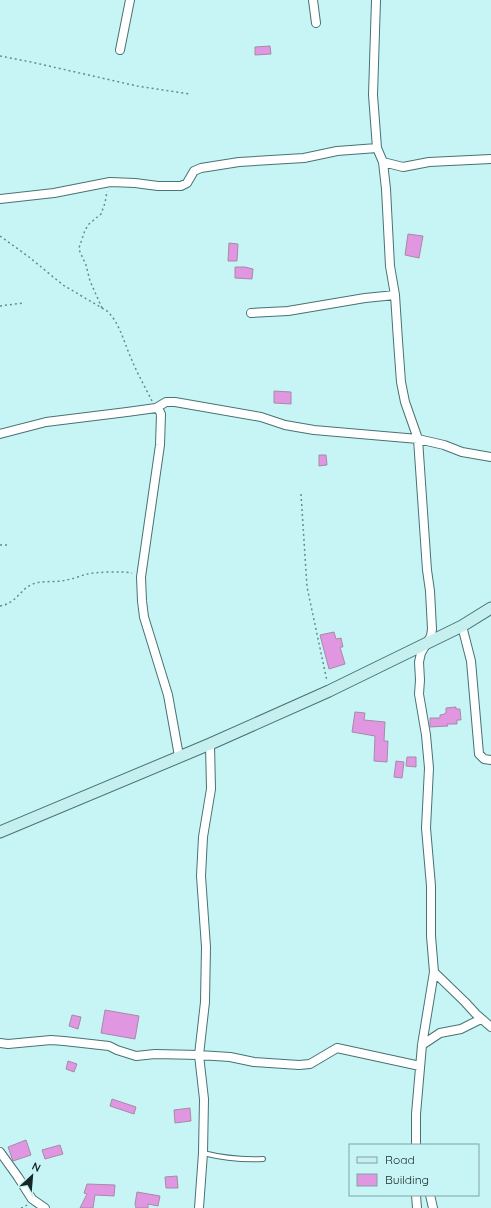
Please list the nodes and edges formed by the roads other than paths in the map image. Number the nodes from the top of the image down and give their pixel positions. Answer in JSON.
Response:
{"nodes":[{"id":1,"x":130,"y":0,"type":"edge"},
{"id":2,"x":314,"y":0,"type":"edge"},
{"id":3,"x":376,"y":0,"type":"edge"},
{"id":4,"x":316,"y":23,"type":"dead end"},
{"id":5,"x":120,"y":50,"type":"dead end"},
{"id":6,"x":377,"y":148,"type":"junction"},
{"id":7,"x":491,"y":159,"type":"edge"},
{"id":8,"x":383,"y":162,"type":"junction"},
{"id":9,"x":0,"y":199,"type":"edge"},
{"id":10,"x":395,"y":295,"type":"junction"},
{"id":11,"x":251,"y":313,"type":"dead end"},
{"id":12,"x":156,"y":408,"type":"junction"},
{"id":13,"x":0,"y":434,"type":"edge"},
{"id":14,"x":418,"y":439,"type":"junction"},
{"id":15,"x":491,"y":457,"type":"edge"},
{"id":16,"x":491,"y":608,"type":"edge"},
{"id":17,"x":462,"y":626,"type":"junction"},
{"id":18,"x":426,"y":643,"type":"junction"},
{"id":19,"x":210,"y":744,"type":"junction"},
{"id":20,"x":179,"y":756,"type":"junction"},
{"id":21,"x":491,"y":760,"type":"edge"},
{"id":22,"x":0,"y":832,"type":"edge"},
{"id":23,"x":434,"y":972,"type":"junction"},
{"id":24,"x":481,"y":1018,"type":"junction"},
{"id":25,"x":491,"y":1027,"type":"edge"},
{"id":26,"x":0,"y":1043,"type":"edge"},
{"id":27,"x":422,"y":1045,"type":"junction"},
{"id":28,"x":199,"y":1055,"type":"junction"},
{"id":29,"x":420,"y":1066,"type":"junction"},
{"id":30,"x":416,"y":1144,"type":"edge"},
{"id":31,"x":0,"y":1152,"type":"edge"},
{"id":32,"x":203,"y":1153,"type":"junction"},
{"id":33,"x":262,"y":1159,"type":"dead end"},
{"id":34,"x":416,"y":1196,"type":"edge"},
{"id":35,"x":430,"y":1196,"type":"edge"},
{"id":36,"x":45,"y":1208,"type":"edge"},
{"id":37,"x":199,"y":1208,"type":"edge"},
{"id":38,"x":417,"y":1208,"type":"edge"},
{"id":39,"x":433,"y":1208,"type":"edge"}],
"edges":[{"from":1,"to":5,"type":"street"},
{"from":2,"to":4,"type":"street"},
{"from":3,"to":6,"type":"street"},
{"from":6,"to":8,"type":"street"},
{"from":6,"to":9,"type":"street"},
{"from":7,"to":8,"type":"street"},
{"from":8,"to":10,"type":"street"},
{"from":10,"to":11,"type":"street"},
{"from":10,"to":14,"type":"street"},
{"from":12,"to":13,"type":"street"},
{"from":12,"to":14,"type":"street"},
{"from":12,"to":20,"type":"street"},
{"from":14,"to":15,"type":"street"},
{"from":14,"to":18,"type":"street"},
{"from":16,"to":17,"type":"street"},
{"from":17,"to":18,"type":"street"},
{"from":17,"to":21,"type":"street"},
{"from":18,"to":19,"type":"street"},
{"from":18,"to":23,"type":"street"},
{"from":19,"to":20,"type":"street"},
{"from":19,"to":28,"type":"street"},
{"from":20,"to":22,"type":"street"},
{"from":23,"to":24,"type":"street"},
{"from":23,"to":27,"type":"street"},
{"from":24,"to":25,"type":"street"},
{"from":24,"to":27,"type":"street"},
{"from":26,"to":28,"type":"street"},
{"from":27,"to":29,"type":"street"},
{"from":28,"to":29,"type":"street"},
{"from":28,"to":32,"type":"street"},
{"from":29,"to":30,"type":"street"},
{"from":31,"to":36,"type":"street"},
{"from":32,"to":33,"type":"lane"},
{"from":32,"to":37,"type":"street"},
{"from":34,"to":38,"type":"street"},
{"from":35,"to":39,"type":"street"}]}
